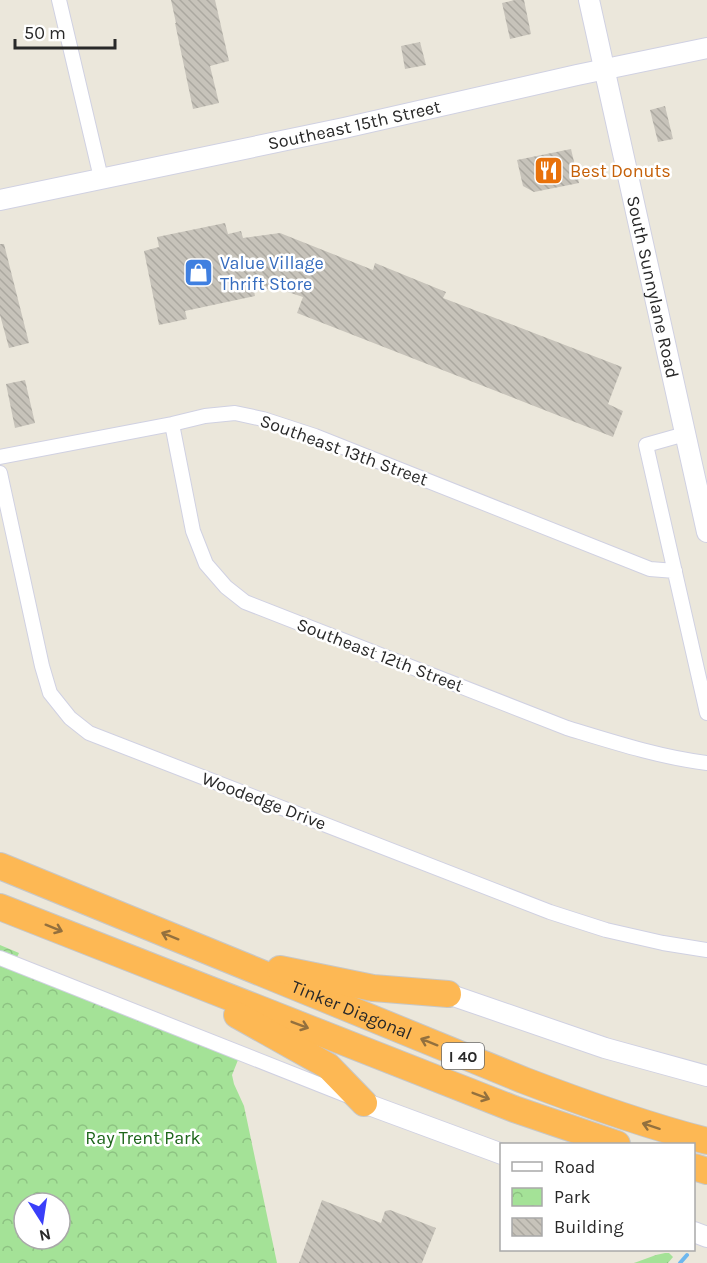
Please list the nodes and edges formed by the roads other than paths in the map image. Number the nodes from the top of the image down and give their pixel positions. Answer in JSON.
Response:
{"nodes":[{"id":1,"x":59,"y":0,"type":"edge"},
{"id":2,"x":589,"y":0,"type":"edge"},
{"id":3,"x":707,"y":48,"type":"edge"},
{"id":4,"x":605,"y":69,"type":"junction"},
{"id":5,"x":101,"y":178,"type":"junction"},
{"id":6,"x":0,"y":200,"type":"edge"},
{"id":7,"x":172,"y":424,"type":"junction"},
{"id":8,"x":685,"y":434,"type":"junction"},
{"id":9,"x":0,"y":457,"type":"edge"},
{"id":10,"x":0,"y":473,"type":"edge"},
{"id":11,"x":707,"y":532,"type":"edge"},
{"id":12,"x":675,"y":571,"type":"junction"},
{"id":13,"x":707,"y":712,"type":"edge"},
{"id":14,"x":707,"y":763,"type":"edge"},
{"id":15,"x":0,"y":866,"type":"edge"},
{"id":16,"x":0,"y":907,"type":"edge"},
{"id":17,"x":707,"y":950,"type":"edge"},
{"id":18,"x":0,"y":957,"type":"edge"},
{"id":19,"x":224,"y":958,"type":"junction"},
{"id":20,"x":147,"y":966,"type":"junction"},
{"id":21,"x":448,"y":994,"type":"joint"},
{"id":22,"x":707,"y":1076,"type":"edge"},
{"id":23,"x":364,"y":1103,"type":"junction"},
{"id":24,"x":707,"y":1141,"type":"edge"},
{"id":25,"x":613,"y":1143,"type":"edge"},
{"id":26,"x":500,"y":1154,"type":"edge"}],
"edges":[{"from":1,"to":5,"type":"street"},
{"from":2,"to":4,"type":"main road","name":"South Sunnylane Road"},
{"from":3,"to":4,"type":"main road","name":"Southeast 15th Street"},
{"from":4,"to":5,"type":"main road","name":"Southeast 15th Street"},
{"from":4,"to":8,"type":"main road","name":"South Sunnylane Road"},
{"from":5,"to":6,"type":"main road","name":"Southeast 15th Street"},
{"from":7,"to":9,"type":"street","name":"Southeast 13th Street"},
{"from":7,"to":12,"type":"street","name":"Southeast 13th Street"},
{"from":7,"to":14,"type":"street","name":"Southeast 12th Street"},
{"from":8,"to":11,"type":"main road","name":"South Sunnylane Road"},
{"from":8,"to":12,"type":"street"},
{"from":10,"to":17,"type":"street","name":"Woodedge Drive"},
{"from":12,"to":13,"type":"street"},
{"from":19,"to":15,"type":"highway","name":"Tinker Diagonal","number":"I 40","one_way":true},
{"from":16,"to":20,"type":"highway","name":"Tinker Diagonal","number":"I 40","one_way":true},
{"from":18,"to":23,"type":"street"},
{"from":19,"to":21,"type":"highway"},
{"from":24,"to":19,"type":"highway","name":"Tinker Diagonal","number":"I 40","one_way":true},
{"from":20,"to":23,"type":"highway"},
{"from":20,"to":25,"type":"highway","name":"Tinker Diagonal","number":"I 40","one_way":true},
{"from":21,"to":22,"type":"main road"},
{"from":23,"to":26,"type":"main road"}]}
